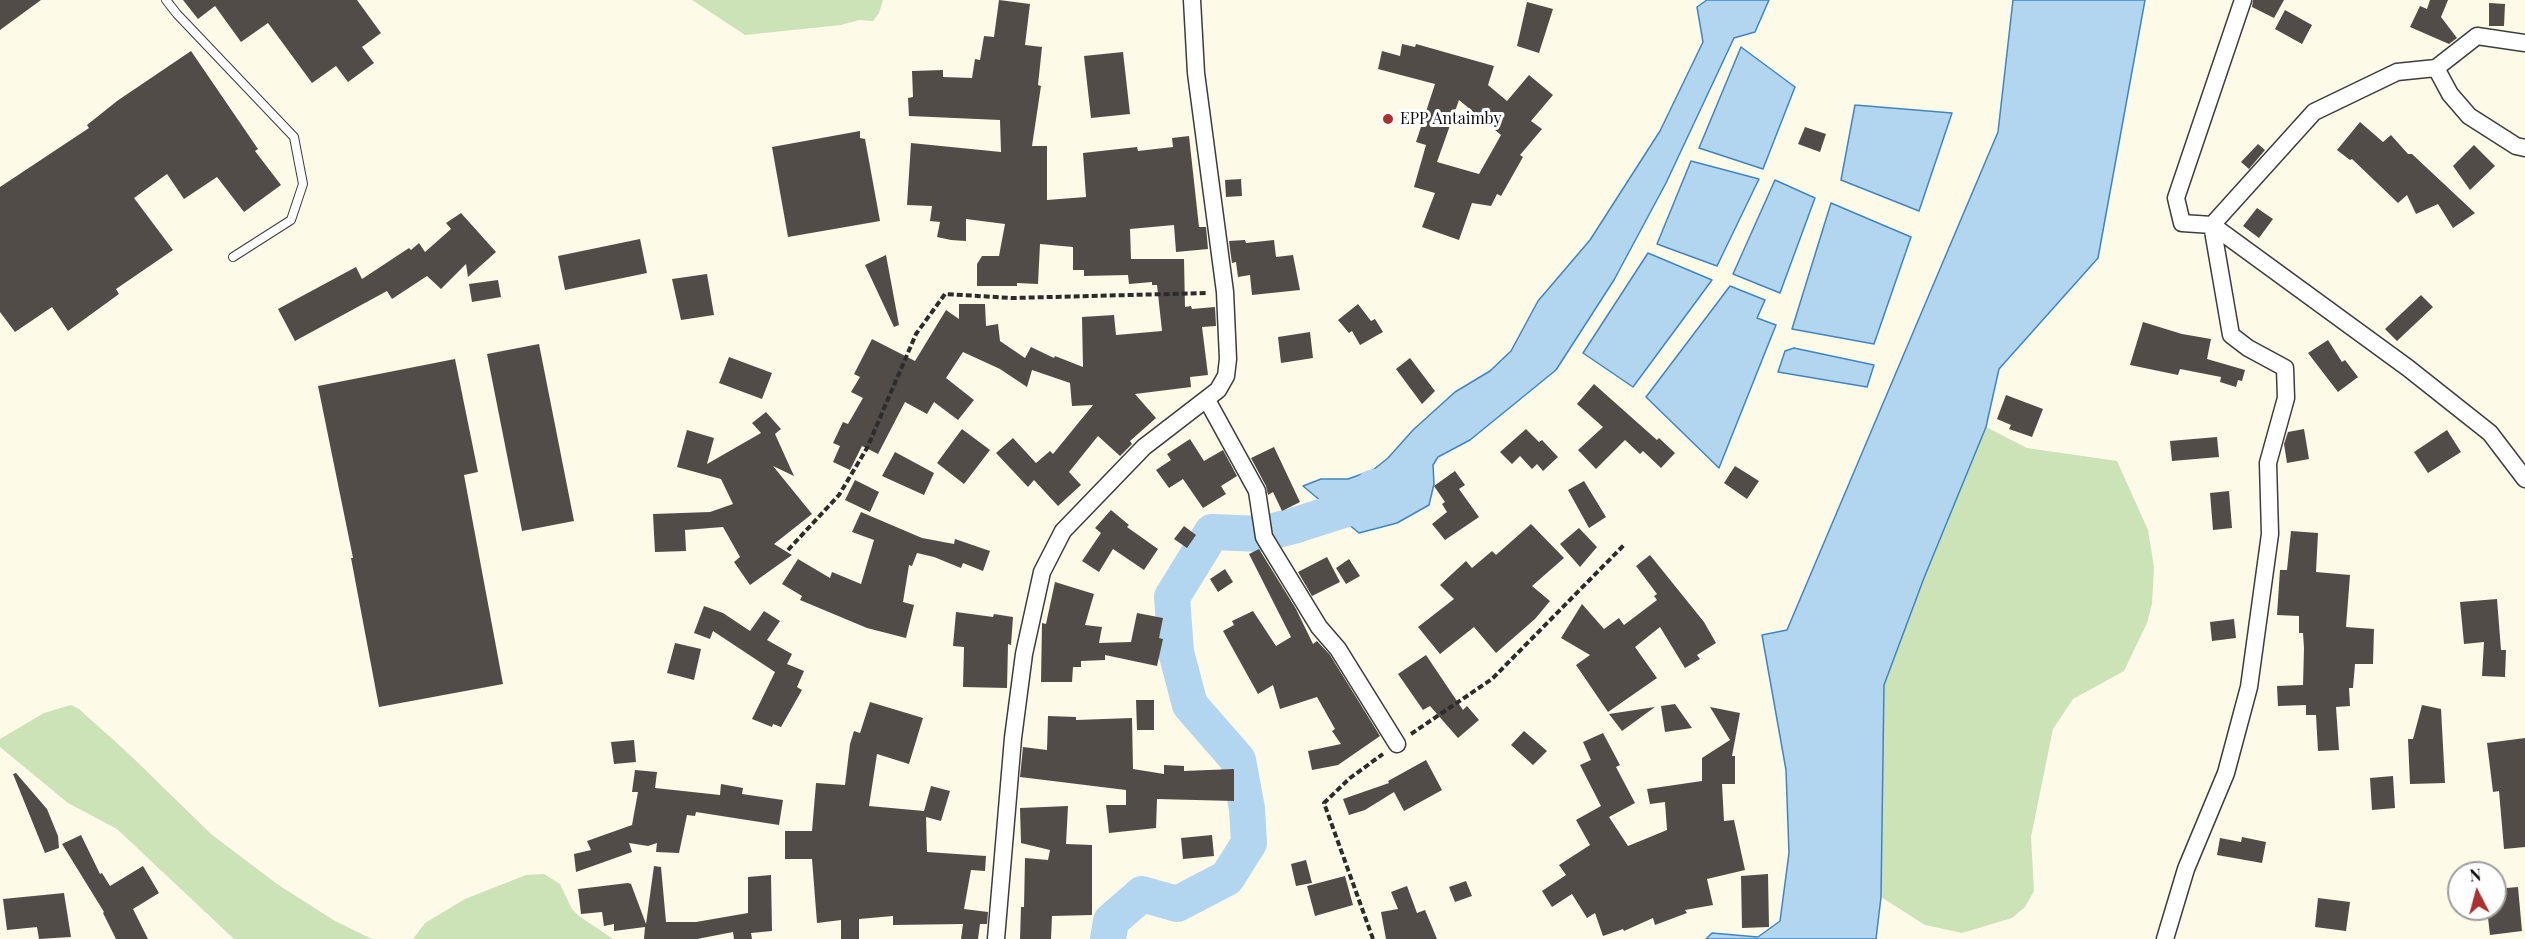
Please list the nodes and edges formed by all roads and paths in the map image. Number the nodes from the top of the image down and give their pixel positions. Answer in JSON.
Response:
{"nodes":[{"id":1,"x":166,"y":0,"type":"edge"},
{"id":2,"x":1192,"y":0,"type":"edge"},
{"id":3,"x":2243,"y":0,"type":"edge"},
{"id":4,"x":2525,"y":43,"type":"edge"},
{"id":5,"x":2436,"y":68,"type":"junction"},
{"id":6,"x":2525,"y":148,"type":"edge"},
{"id":7,"x":2212,"y":225,"type":"junction"},
{"id":8,"x":233,"y":257,"type":"dead end"},
{"id":9,"x":1225,"y":292,"type":"junction"},
{"id":10,"x":1207,"y":400,"type":"junction"},
{"id":11,"x":2525,"y":479,"type":"edge"},
{"id":12,"x":1624,"y":545,"type":"dead end"},
{"id":13,"x":789,"y":550,"type":"dead end"},
{"id":14,"x":1397,"y":744,"type":"junction"},
{"id":15,"x":996,"y":939,"type":"edge"},
{"id":16,"x":1373,"y":939,"type":"edge"},
{"id":17,"x":2165,"y":939,"type":"edge"}],
"edges":[{"from":1,"to":8,"type":"lane"},
{"from":2,"to":9,"type":"street"},
{"from":3,"to":7,"type":"street"},
{"from":4,"to":5,"type":"street"},
{"from":5,"to":6,"type":"street"},
{"from":5,"to":7,"type":"street"},
{"from":7,"to":11,"type":"street"},
{"from":7,"to":17,"type":"street"},
{"from":9,"to":10,"type":"street"},
{"from":9,"to":13,"type":"path"},
{"from":10,"to":14,"type":"street"},
{"from":10,"to":15,"type":"street"},
{"from":12,"to":14,"type":"path"},
{"from":14,"to":16,"type":"path"}]}
